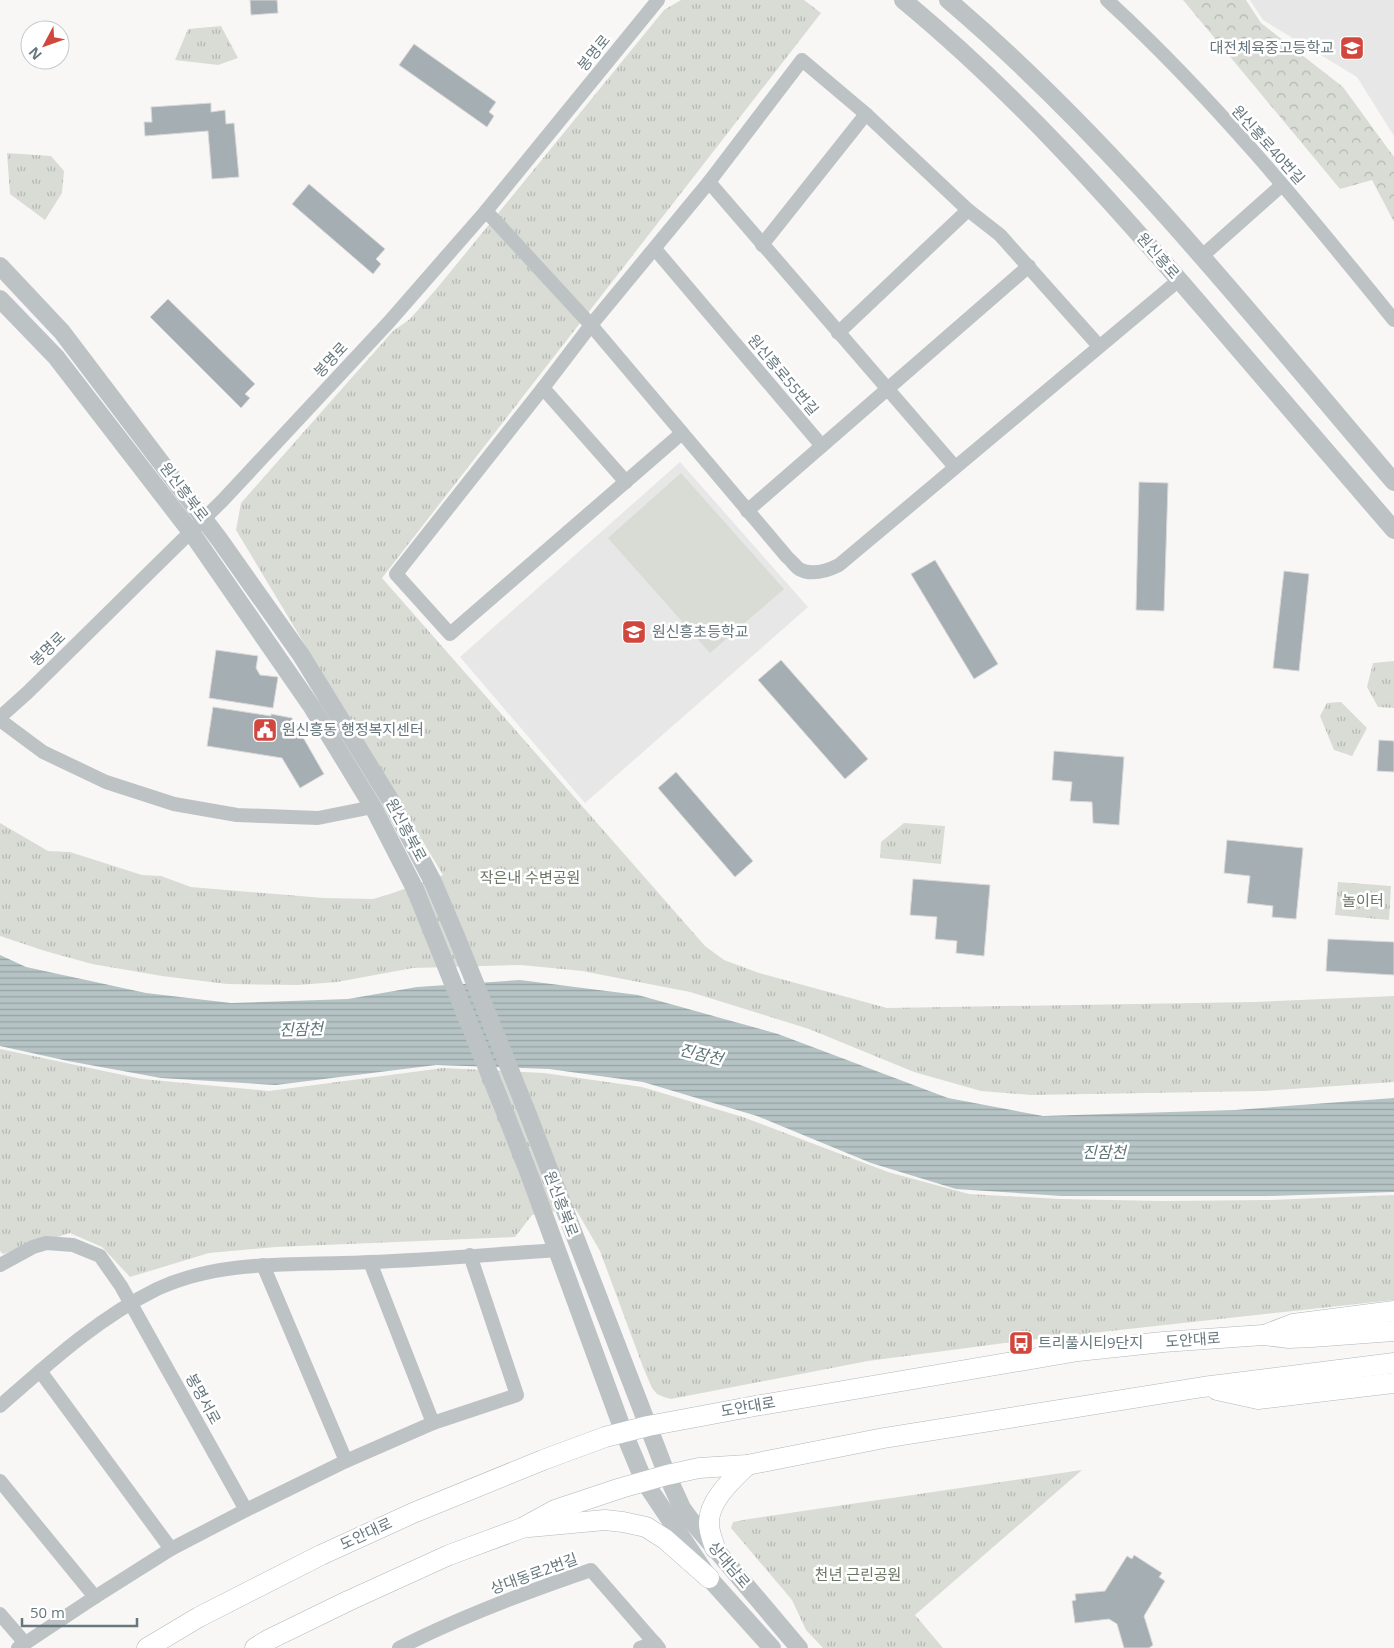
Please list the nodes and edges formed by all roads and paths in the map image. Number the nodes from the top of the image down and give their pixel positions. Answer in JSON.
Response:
{"nodes":[{"id":1,"x":658,"y":0,"type":"edge"},
{"id":2,"x":903,"y":0,"type":"edge"},
{"id":3,"x":948,"y":0,"type":"edge"},
{"id":4,"x":1107,"y":0,"type":"edge"},
{"id":5,"x":866,"y":114,"type":"junction"},
{"id":6,"x":709,"y":182,"type":"junction"},
{"id":7,"x":1282,"y":185,"type":"junction"},
{"id":8,"x":968,"y":210,"type":"junction"},
{"id":9,"x":486,"y":211,"type":"junction"},
{"id":10,"x":762,"y":245,"type":"junction"},
{"id":11,"x":655,"y":249,"type":"junction"},
{"id":12,"x":1201,"y":258,"type":"junction"},
{"id":13,"x":0,"y":266,"type":"edge"},
{"id":14,"x":1029,"y":266,"type":"junction"},
{"id":15,"x":1179,"y":280,"type":"junction"},
{"id":16,"x":0,"y":299,"type":"edge"},
{"id":17,"x":1394,"y":320,"type":"edge"},
{"id":18,"x":591,"y":325,"type":"junction"},
{"id":19,"x":838,"y":333,"type":"junction"},
{"id":20,"x":1100,"y":346,"type":"junction"},
{"id":21,"x":543,"y":388,"type":"junction"},
{"id":22,"x":887,"y":389,"type":"junction"},
{"id":23,"x":682,"y":433,"type":"junction"},
{"id":24,"x":822,"y":446,"type":"junction"},
{"id":25,"x":955,"y":467,"type":"junction"},
{"id":26,"x":626,"y":482,"type":"junction"},
{"id":27,"x":1394,"y":482,"type":"edge"},
{"id":28,"x":748,"y":511,"type":"junction"},
{"id":29,"x":204,"y":519,"type":"junction"},
{"id":30,"x":1394,"y":530,"type":"edge"},
{"id":31,"x":191,"y":532,"type":"junction"},
{"id":32,"x":0,"y":719,"type":"edge"},
{"id":33,"x":373,"y":807,"type":"junction"},
{"id":34,"x":558,"y":1250,"type":"junction"},
{"id":35,"x":470,"y":1255,"type":"junction"},
{"id":36,"x":370,"y":1262,"type":"junction"},
{"id":37,"x":0,"y":1265,"type":"edge"},
{"id":38,"x":263,"y":1265,"type":"junction"},
{"id":39,"x":131,"y":1304,"type":"junction"},
{"id":40,"x":1394,"y":1312,"type":"edge"},
{"id":41,"x":1394,"y":1331,"type":"edge"},
{"id":42,"x":1263,"y":1335,"type":"junction"},
{"id":43,"x":1394,"y":1363,"type":"edge"},
{"id":44,"x":40,"y":1371,"type":"junction"},
{"id":45,"x":1394,"y":1383,"type":"edge"},
{"id":46,"x":1203,"y":1387,"type":"junction"},
{"id":47,"x":0,"y":1406,"type":"edge"},
{"id":48,"x":432,"y":1424,"type":"junction"},
{"id":49,"x":648,"y":1426,"type":"junction"},
{"id":50,"x":624,"y":1433,"type":"junction"},
{"id":51,"x":346,"y":1461,"type":"junction"},
{"id":52,"x":747,"y":1465,"type":"junction"},
{"id":53,"x":667,"y":1475,"type":"junction"},
{"id":54,"x":0,"y":1481,"type":"edge"},
{"id":55,"x":644,"y":1481,"type":"junction"},
{"id":56,"x":246,"y":1510,"type":"junction"},
{"id":57,"x":522,"y":1528,"type":"junction"},
{"id":58,"x":715,"y":1548,"type":"junction"},
{"id":59,"x":171,"y":1549,"type":"junction"},
{"id":60,"x":709,"y":1578,"type":"junction"},
{"id":61,"x":95,"y":1597,"type":"junction"},
{"id":62,"x":0,"y":1614,"type":"edge"},
{"id":63,"x":22,"y":1645,"type":"edge"},
{"id":64,"x":657,"y":1645,"type":"edge"},
{"id":65,"x":147,"y":1648,"type":"edge"},
{"id":66,"x":255,"y":1648,"type":"edge"},
{"id":67,"x":398,"y":1648,"type":"edge"},
{"id":68,"x":640,"y":1648,"type":"edge"},
{"id":69,"x":772,"y":1648,"type":"edge"},
{"id":70,"x":799,"y":1648,"type":"edge"}],
"edges":[{"from":1,"to":9,"type":"street","name":"봉명로"},
{"from":2,"to":15,"type":"street","name":"원신흥로"},
{"from":3,"to":12,"type":"street"},
{"from":4,"to":7,"type":"street","name":"원신흥로40번길"},
{"from":5,"to":6,"type":"street"},
{"from":5,"to":8,"type":"street"},
{"from":5,"to":10,"type":"street"},
{"from":6,"to":10,"type":"street"},
{"from":6,"to":11,"type":"street"},
{"from":7,"to":12,"type":"street"},
{"from":7,"to":17,"type":"street","name":"원신흥로40번길"},
{"from":8,"to":14,"type":"street"},
{"from":8,"to":19,"type":"street"},
{"from":9,"to":18,"type":"street"},
{"from":9,"to":29,"type":"street","name":"봉명로"},
{"from":10,"to":19,"type":"street"},
{"from":11,"to":18,"type":"street"},
{"from":11,"to":24,"type":"street","name":"원신흥로55번길"},
{"from":12,"to":27,"type":"street"},
{"from":13,"to":29,"type":"street","name":"원신흥북로"},
{"from":14,"to":20,"type":"street"},
{"from":14,"to":22,"type":"street"},
{"from":15,"to":20,"type":"street"},
{"from":15,"to":30,"type":"street","name":"원신흥로"},
{"from":16,"to":31,"type":"street","name":"원신흥북로"},
{"from":18,"to":21,"type":"street"},
{"from":18,"to":23,"type":"street"},
{"from":19,"to":22,"type":"street"},
{"from":20,"to":25,"type":"street"},
{"from":21,"to":26,"type":"street"},
{"from":21,"to":26,"type":"street"},
{"from":22,"to":24,"type":"street"},
{"from":22,"to":25,"type":"street"},
{"from":23,"to":26,"type":"street"},
{"from":23,"to":28,"type":"street"},
{"from":24,"to":28,"type":"street"},
{"from":25,"to":28,"type":"street"},
{"from":29,"to":31,"type":"street","name":"봉명로"},
{"from":29,"to":49,"type":"street","name":"원신흥북로"},
{"from":31,"to":32,"type":"street","name":"봉명로"},
{"from":31,"to":33,"type":"street","name":"원신흥북로"},
{"from":32,"to":33,"type":"street","name":"봉명로"},
{"from":33,"to":34,"type":"street","name":"원신흥북로"},
{"from":34,"to":35,"type":"street"},
{"from":34,"to":50,"type":"street","name":"원신흥북로"},
{"from":35,"to":36,"type":"street"},
{"from":35,"to":48,"type":"street"},
{"from":36,"to":38,"type":"street"},
{"from":36,"to":48,"type":"street"},
{"from":37,"to":39,"type":"street","name":"봉명서로"},
{"from":38,"to":39,"type":"street"},
{"from":38,"to":51,"type":"street"},
{"from":39,"to":44,"type":"street"},
{"from":39,"to":56,"type":"street","name":"봉명서로"},
{"from":40,"to":42,"type":"main road"},
{"from":41,"to":42,"type":"main road","name":"도안대로"},
{"from":42,"to":49,"type":"main road","name":"도안대로"},
{"from":43,"to":46,"type":"main road"},
{"from":44,"to":47,"type":"street"},
{"from":44,"to":59,"type":"street"},
{"from":45,"to":46,"type":"main road"},
{"from":46,"to":52,"type":"main road"},
{"from":48,"to":51,"type":"street"},
{"from":49,"to":50,"type":"main road","name":"도안대로"},
{"from":49,"to":53,"type":"street","name":"원신흥북로"},
{"from":50,"to":55,"type":"street","name":"원신흥북로"},
{"from":50,"to":65,"type":"main road","name":"도안대로"},
{"from":51,"to":56,"type":"street"},
{"from":52,"to":53,"type":"main road"},
{"from":52,"to":58,"type":"main road"},
{"from":53,"to":55,"type":"main road"},
{"from":53,"to":58,"type":"street","name":"상대남로"},
{"from":54,"to":61,"type":"street"},
{"from":55,"to":57,"type":"main road"},
{"from":55,"to":60,"type":"street","name":"상대남로"},
{"from":56,"to":59,"type":"street"},
{"from":57,"to":60,"type":"main road"},
{"from":57,"to":66,"type":"main road"},
{"from":58,"to":70,"type":"street","name":"상대남로"},
{"from":59,"to":61,"type":"street"},
{"from":60,"to":69,"type":"street","name":"상대남로"},
{"from":61,"to":63,"type":"street"},
{"from":62,"to":63,"type":"street"},
{"from":64,"to":67,"type":"street","name":"상대동로2번길"},
{"from":64,"to":68,"type":"street","name":"상대동로2번길"}]}
